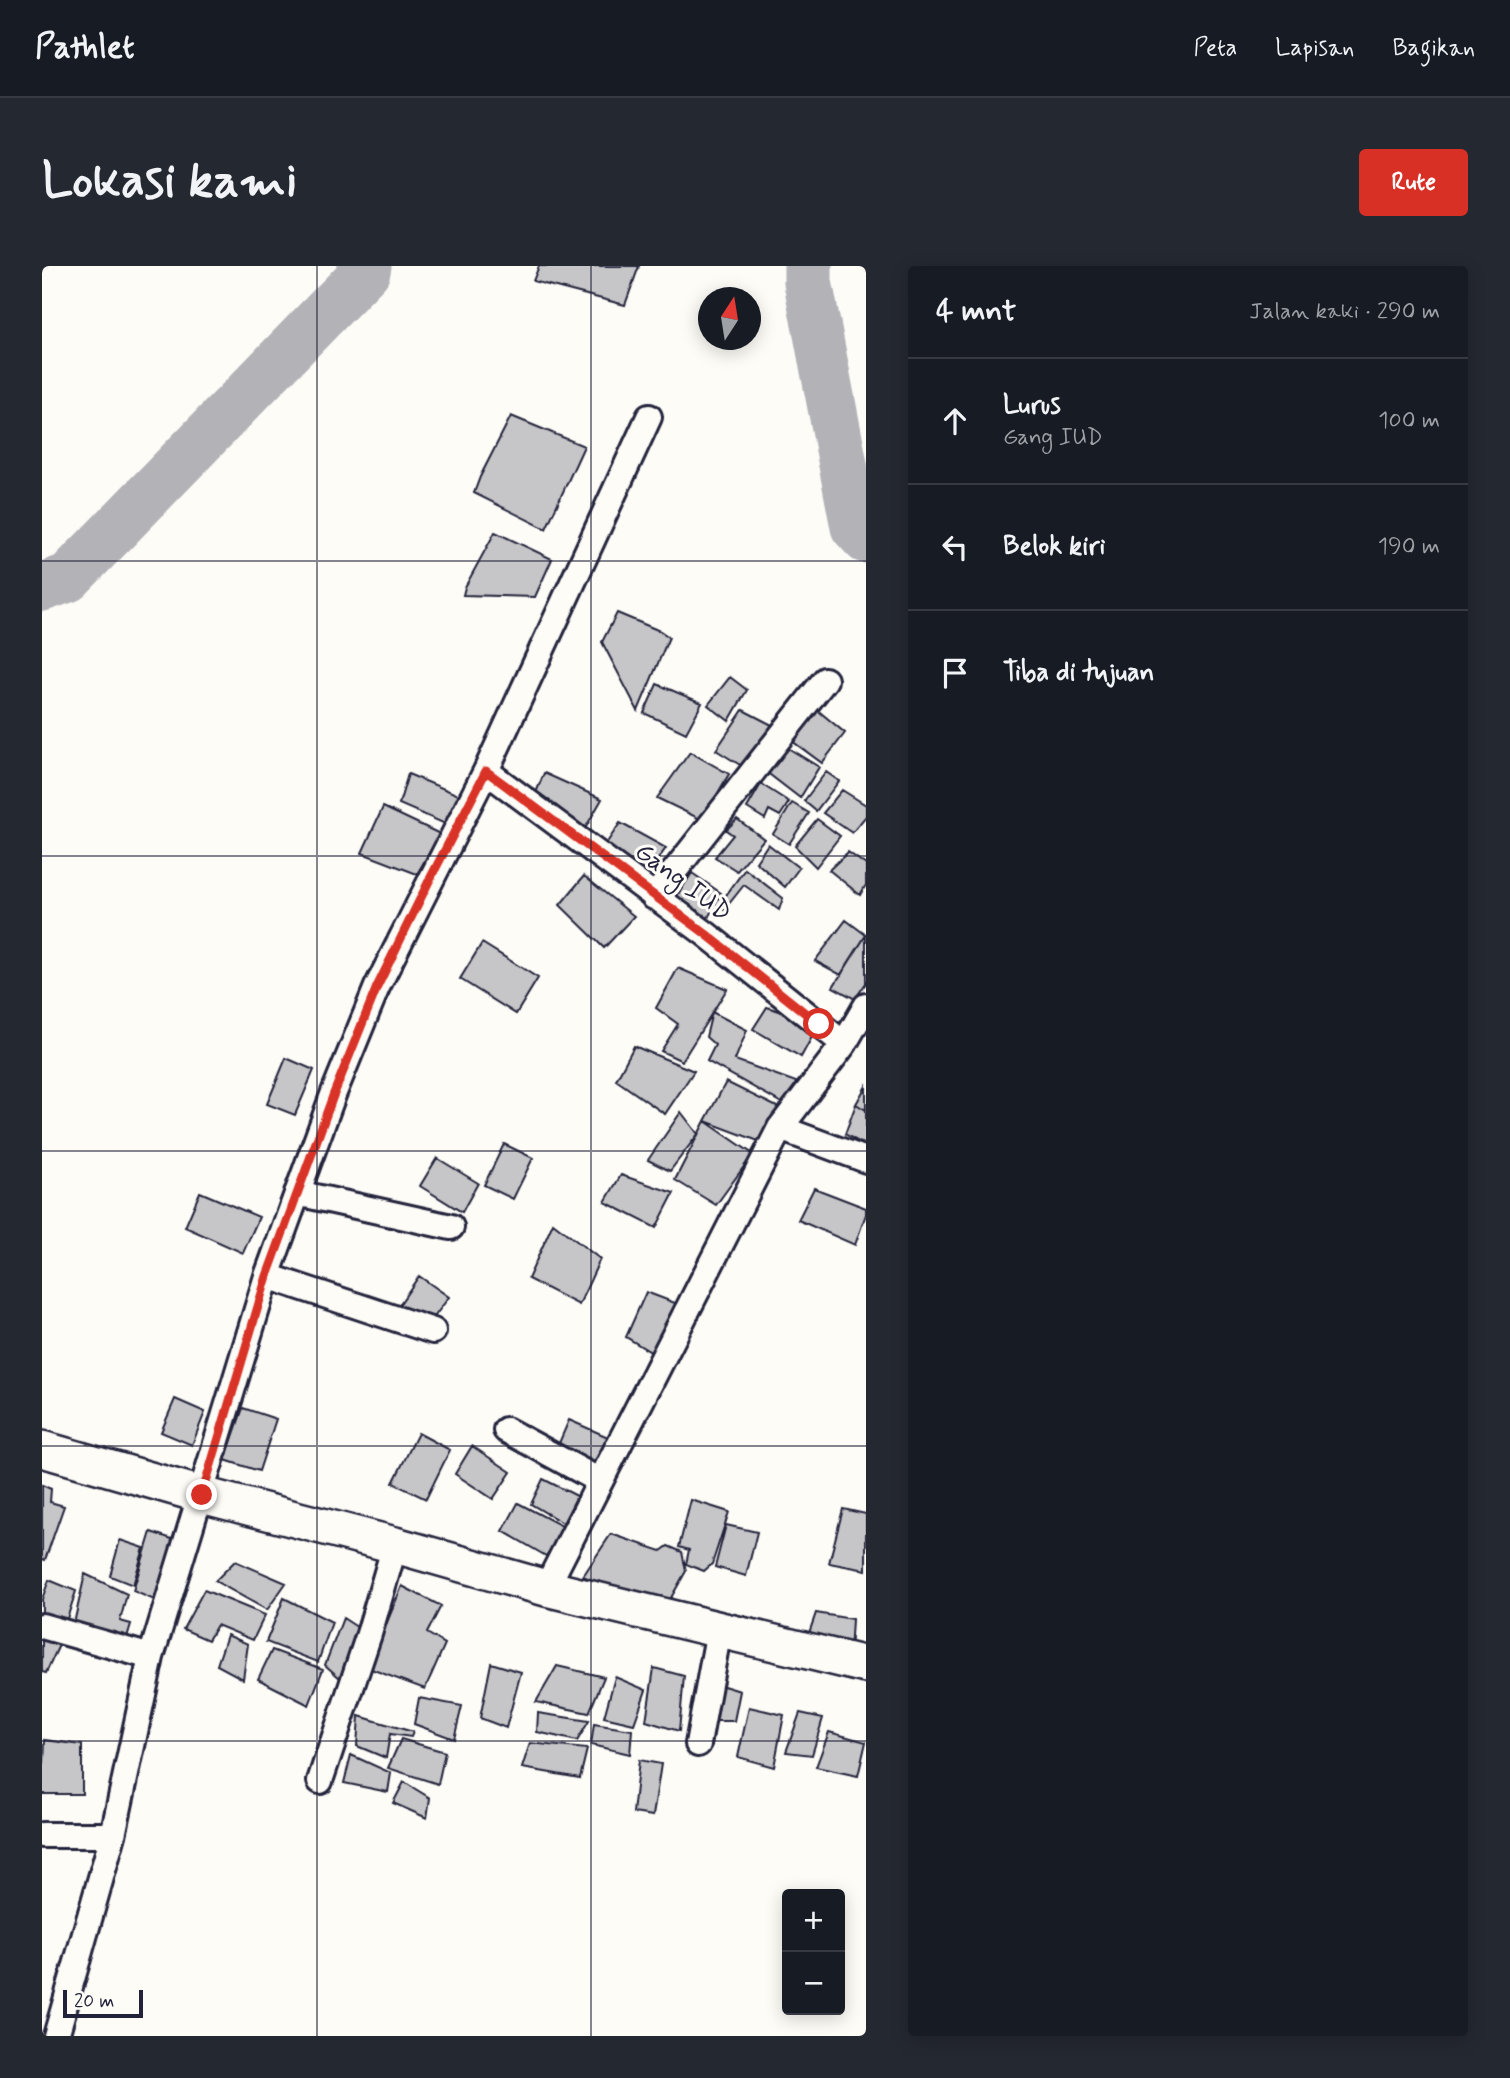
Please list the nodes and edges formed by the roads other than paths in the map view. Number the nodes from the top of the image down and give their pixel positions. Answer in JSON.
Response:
{"nodes":[{"id":1,"x":649,"y":417,"type":"dead end"},
{"id":2,"x":825,"y":680,"type":"dead end"},
{"id":3,"x":486,"y":771,"type":"junction"},
{"id":4,"x":654,"y":897,"type":"junction"},
{"id":5,"x":866,"y":1006,"type":"edge"},
{"id":6,"x":844,"y":1044,"type":"junction"},
{"id":7,"x":780,"y":1128,"type":"junction"},
{"id":8,"x":866,"y":1160,"type":"edge"},
{"id":9,"x":297,"y":1194,"type":"junction"},
{"id":10,"x":451,"y":1227,"type":"dead end"},
{"id":11,"x":267,"y":1276,"type":"junction"},
{"id":12,"x":433,"y":1331,"type":"dead end"},
{"id":13,"x":506,"y":1430,"type":"dead end"},
{"id":14,"x":42,"y":1448,"type":"edge"},
{"id":15,"x":600,"y":1481,"type":"junction"},
{"id":16,"x":202,"y":1495,"type":"junction"},
{"id":17,"x":395,"y":1545,"type":"junction"},
{"id":18,"x":546,"y":1588,"type":"junction"},
{"id":19,"x":42,"y":1626,"type":"edge"},
{"id":20,"x":719,"y":1630,"type":"junction"},
{"id":21,"x":151,"y":1657,"type":"junction"},
{"id":22,"x":866,"y":1665,"type":"edge"},
{"id":23,"x":698,"y":1744,"type":"dead end"},
{"id":24,"x":320,"y":1781,"type":"dead end"},
{"id":25,"x":42,"y":1835,"type":"edge"},
{"id":26,"x":113,"y":1835,"type":"junction"},
{"id":27,"x":56,"y":2036,"type":"edge"}],
"edges":[{"from":1,"to":3,"type":"street"},
{"from":2,"to":4,"type":"street"},
{"from":3,"to":4,"type":"street","name":"Gang IUD"},
{"from":3,"to":9,"type":"street"},
{"from":4,"to":6,"type":"street","name":"Gang IUD"},
{"from":5,"to":6,"type":"street"},
{"from":6,"to":7,"type":"street"},
{"from":7,"to":8,"type":"street"},
{"from":7,"to":15,"type":"street"},
{"from":9,"to":10,"type":"street"},
{"from":9,"to":11,"type":"street"},
{"from":11,"to":12,"type":"street"},
{"from":11,"to":16,"type":"street"},
{"from":13,"to":15,"type":"street"},
{"from":14,"to":16,"type":"main road"},
{"from":15,"to":18,"type":"street"},
{"from":16,"to":17,"type":"main road"},
{"from":16,"to":21,"type":"street"},
{"from":17,"to":18,"type":"main road"},
{"from":17,"to":24,"type":"street"},
{"from":18,"to":20,"type":"main road"},
{"from":19,"to":21,"type":"street"},
{"from":20,"to":22,"type":"main road"},
{"from":20,"to":23,"type":"street"},
{"from":21,"to":26,"type":"street"},
{"from":25,"to":26,"type":"street"},
{"from":26,"to":27,"type":"street"}]}
